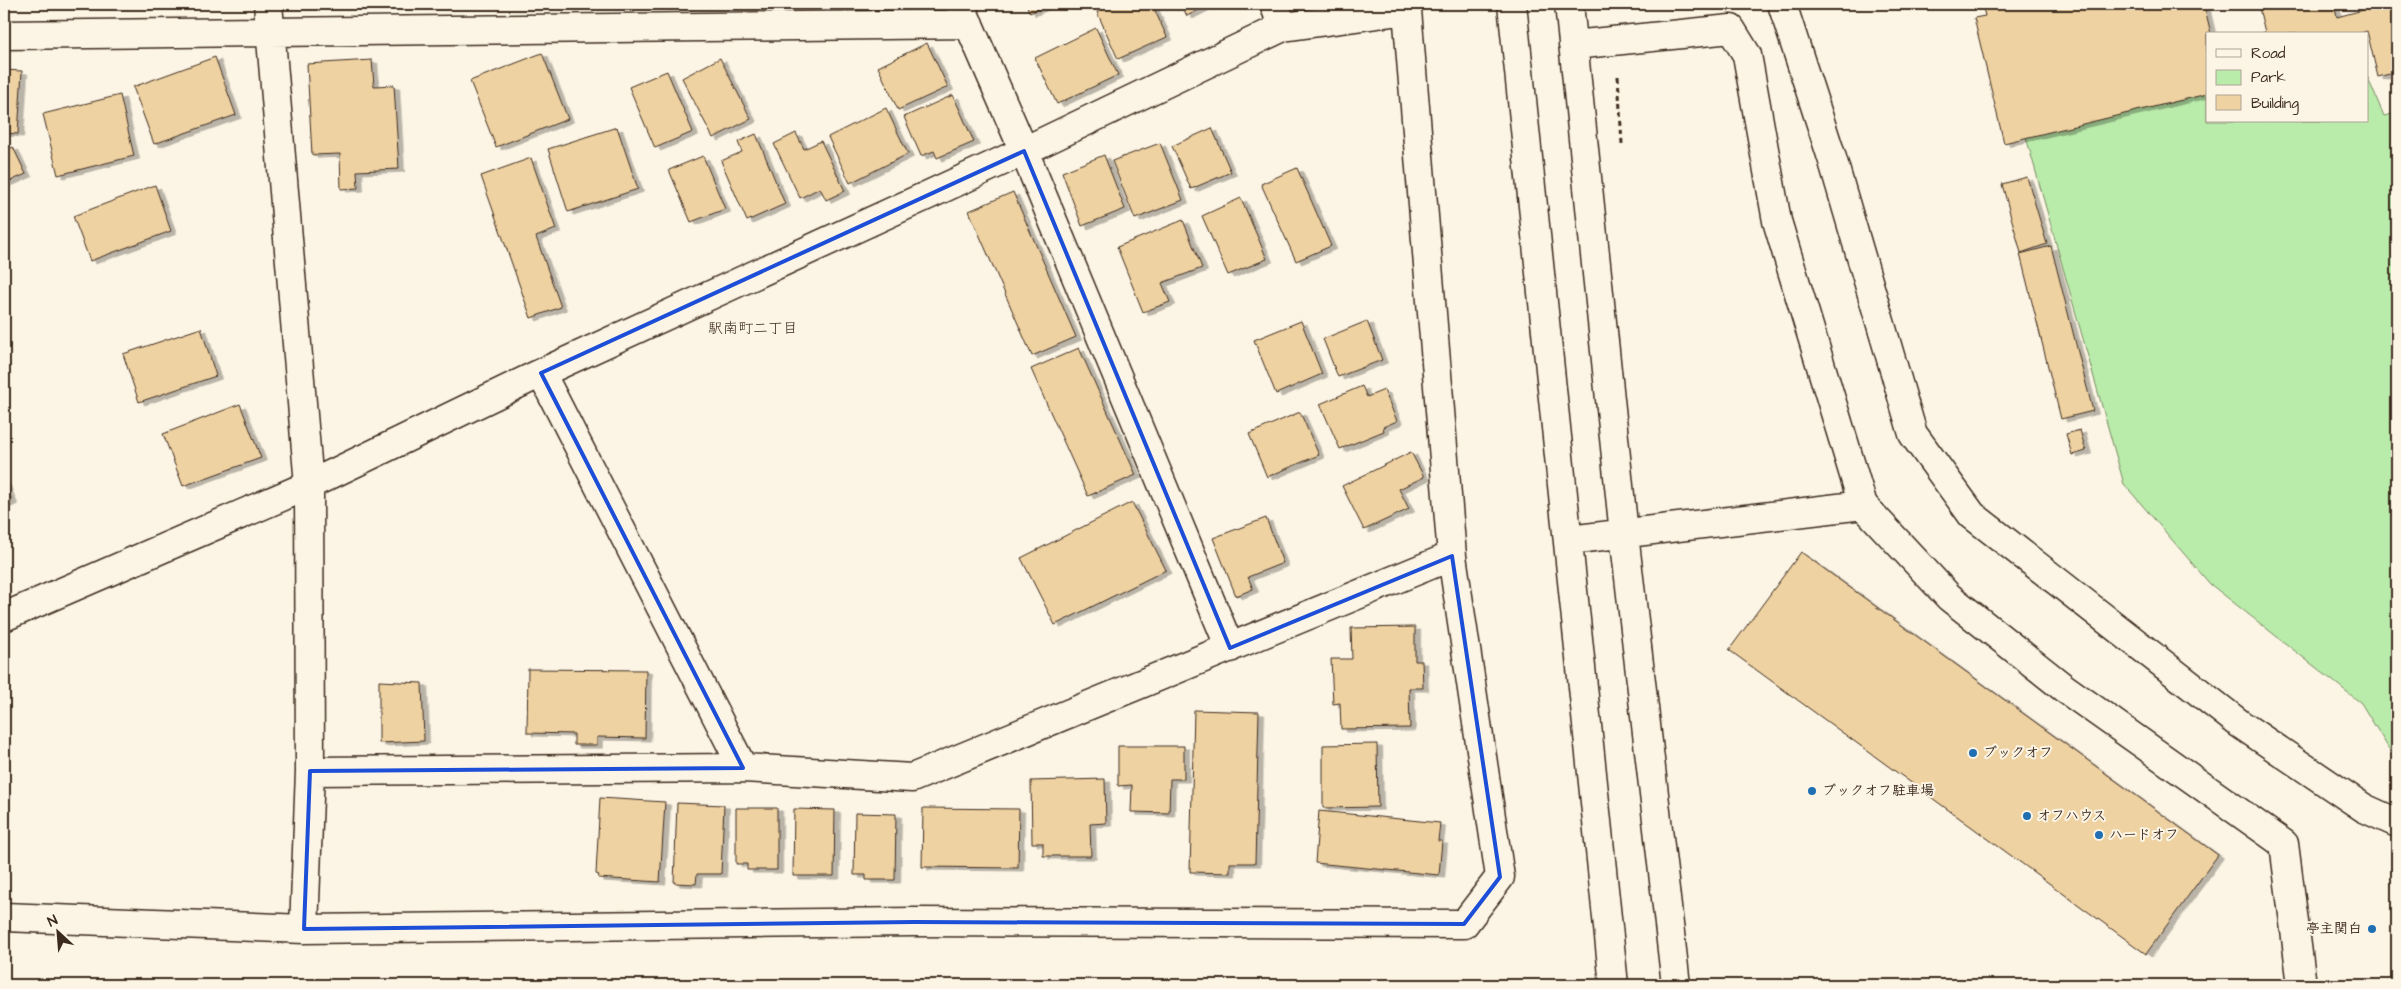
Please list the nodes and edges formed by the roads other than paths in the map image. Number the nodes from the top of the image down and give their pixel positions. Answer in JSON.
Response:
{"nodes":[{"id":1,"x":268,"y":4,"type":"edge"},
{"id":2,"x":1512,"y":4,"type":"edge"},
{"id":3,"x":1569,"y":4,"type":"edge"},
{"id":4,"x":1782,"y":4,"type":"edge"},
{"id":5,"x":964,"y":14,"type":"edge"},
{"id":6,"x":1279,"y":15,"type":"edge"},
{"id":7,"x":271,"y":31,"type":"junction"},
{"id":8,"x":4,"y":35,"type":"edge"},
{"id":9,"x":1573,"y":45,"type":"junction"},
{"id":10,"x":1024,"y":151,"type":"junction"},
{"id":11,"x":541,"y":373,"type":"junction"},
{"id":12,"x":309,"y":484,"type":"junction"},
{"id":13,"x":1862,"y":504,"type":"junction"},
{"id":14,"x":1624,"y":534,"type":"junction"},
{"id":15,"x":1569,"y":540,"type":"junction"},
{"id":16,"x":1452,"y":556,"type":"junction"},
{"id":17,"x":4,"y":618,"type":"edge"},
{"id":18,"x":1230,"y":648,"type":"junction"},
{"id":19,"x":743,"y":768,"type":"junction"},
{"id":20,"x":310,"y":771,"type":"junction"},
{"id":21,"x":2397,"y":824,"type":"edge"},
{"id":22,"x":4,"y":917,"type":"edge"},
{"id":23,"x":304,"y":929,"type":"junction"},
{"id":24,"x":1614,"y":985,"type":"edge"},
{"id":25,"x":1676,"y":985,"type":"edge"},
{"id":26,"x":2302,"y":985,"type":"edge"}],
"edges":[{"from":1,"to":7,"type":"street"},
{"from":2,"to":15,"type":"street"},
{"from":3,"to":9,"type":"street"},
{"from":4,"to":21,"type":"street"},
{"from":5,"to":7,"type":"street"},
{"from":5,"to":10,"type":"street"},
{"from":6,"to":10,"type":"street"},
{"from":6,"to":16,"type":"street"},
{"from":7,"to":8,"type":"street"},
{"from":7,"to":12,"type":"street"},
{"from":9,"to":13,"type":"street"},
{"from":9,"to":14,"type":"street"},
{"from":10,"to":11,"type":"street"},
{"from":10,"to":18,"type":"street"},
{"from":11,"to":12,"type":"street"},
{"from":11,"to":19,"type":"street"},
{"from":12,"to":17,"type":"street"},
{"from":12,"to":20,"type":"street"},
{"from":13,"to":14,"type":"street"},
{"from":13,"to":26,"type":"street"},
{"from":14,"to":15,"type":"street"},
{"from":14,"to":25,"type":"street"},
{"from":15,"to":24,"type":"street"},
{"from":16,"to":18,"type":"street"},
{"from":16,"to":23,"type":"street"},
{"from":18,"to":19,"type":"street"},
{"from":19,"to":20,"type":"street"},
{"from":20,"to":23,"type":"street"},
{"from":22,"to":23,"type":"street"}]}
